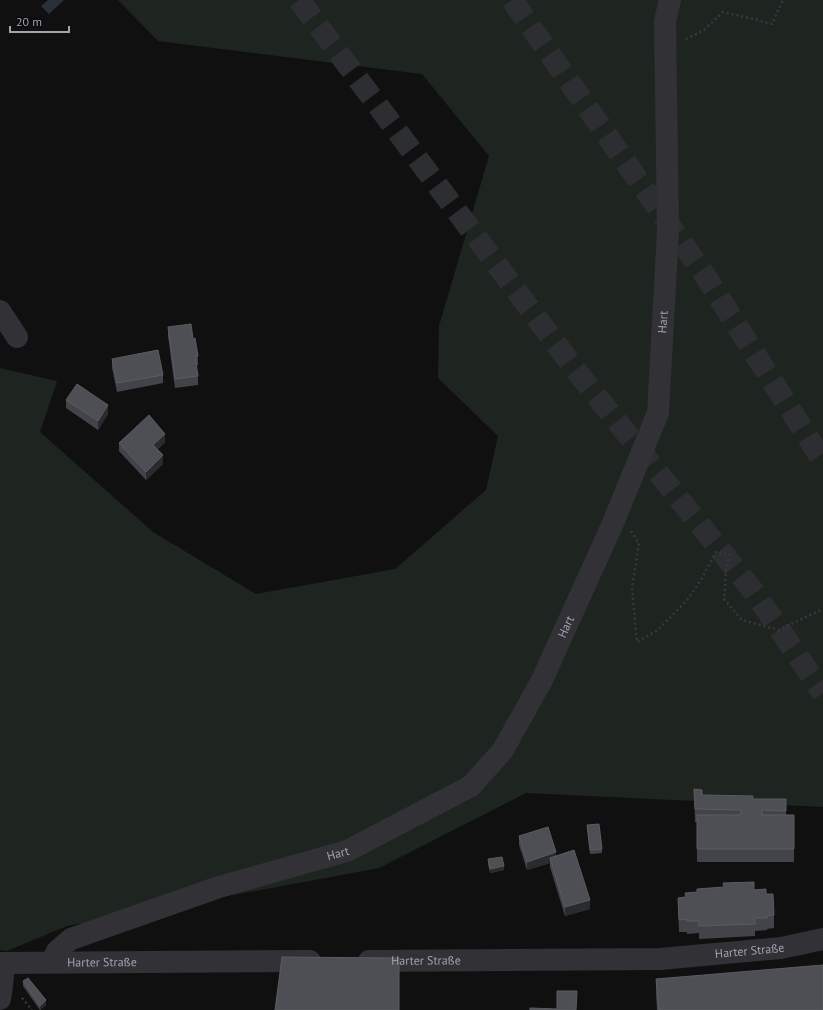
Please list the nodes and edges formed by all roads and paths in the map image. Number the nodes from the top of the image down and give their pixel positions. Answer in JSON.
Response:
{"nodes":[{"id":1,"x":783,"y":0,"type":"edge"},
{"id":2,"x":668,"y":10,"type":"edge"},
{"id":3,"x":0,"y":311,"type":"edge"},
{"id":4,"x":17,"y":337,"type":"dead end"},
{"id":5,"x":613,"y":523,"type":"junction"},
{"id":6,"x":823,"y":609,"type":"edge"},
{"id":7,"x":823,"y":939,"type":"edge"},
{"id":8,"x":52,"y":962,"type":"junction"},
{"id":9,"x":2,"y":963,"type":"edge"},
{"id":10,"x":0,"y":999,"type":"edge"}],
"edges":[{"from":1,"to":2,"type":"path"},
{"from":2,"to":5,"type":"street","name":"Hart"},
{"from":3,"to":4,"type":"street"},
{"from":5,"to":6,"type":"path"},
{"from":5,"to":8,"type":"street","name":"Hart"},
{"from":7,"to":8,"type":"street","name":"Harter Straße"},
{"from":8,"to":9,"type":"street","name":"Harter Straße"},
{"from":9,"to":10,"type":"street","name":"Harter Straße"}]}
